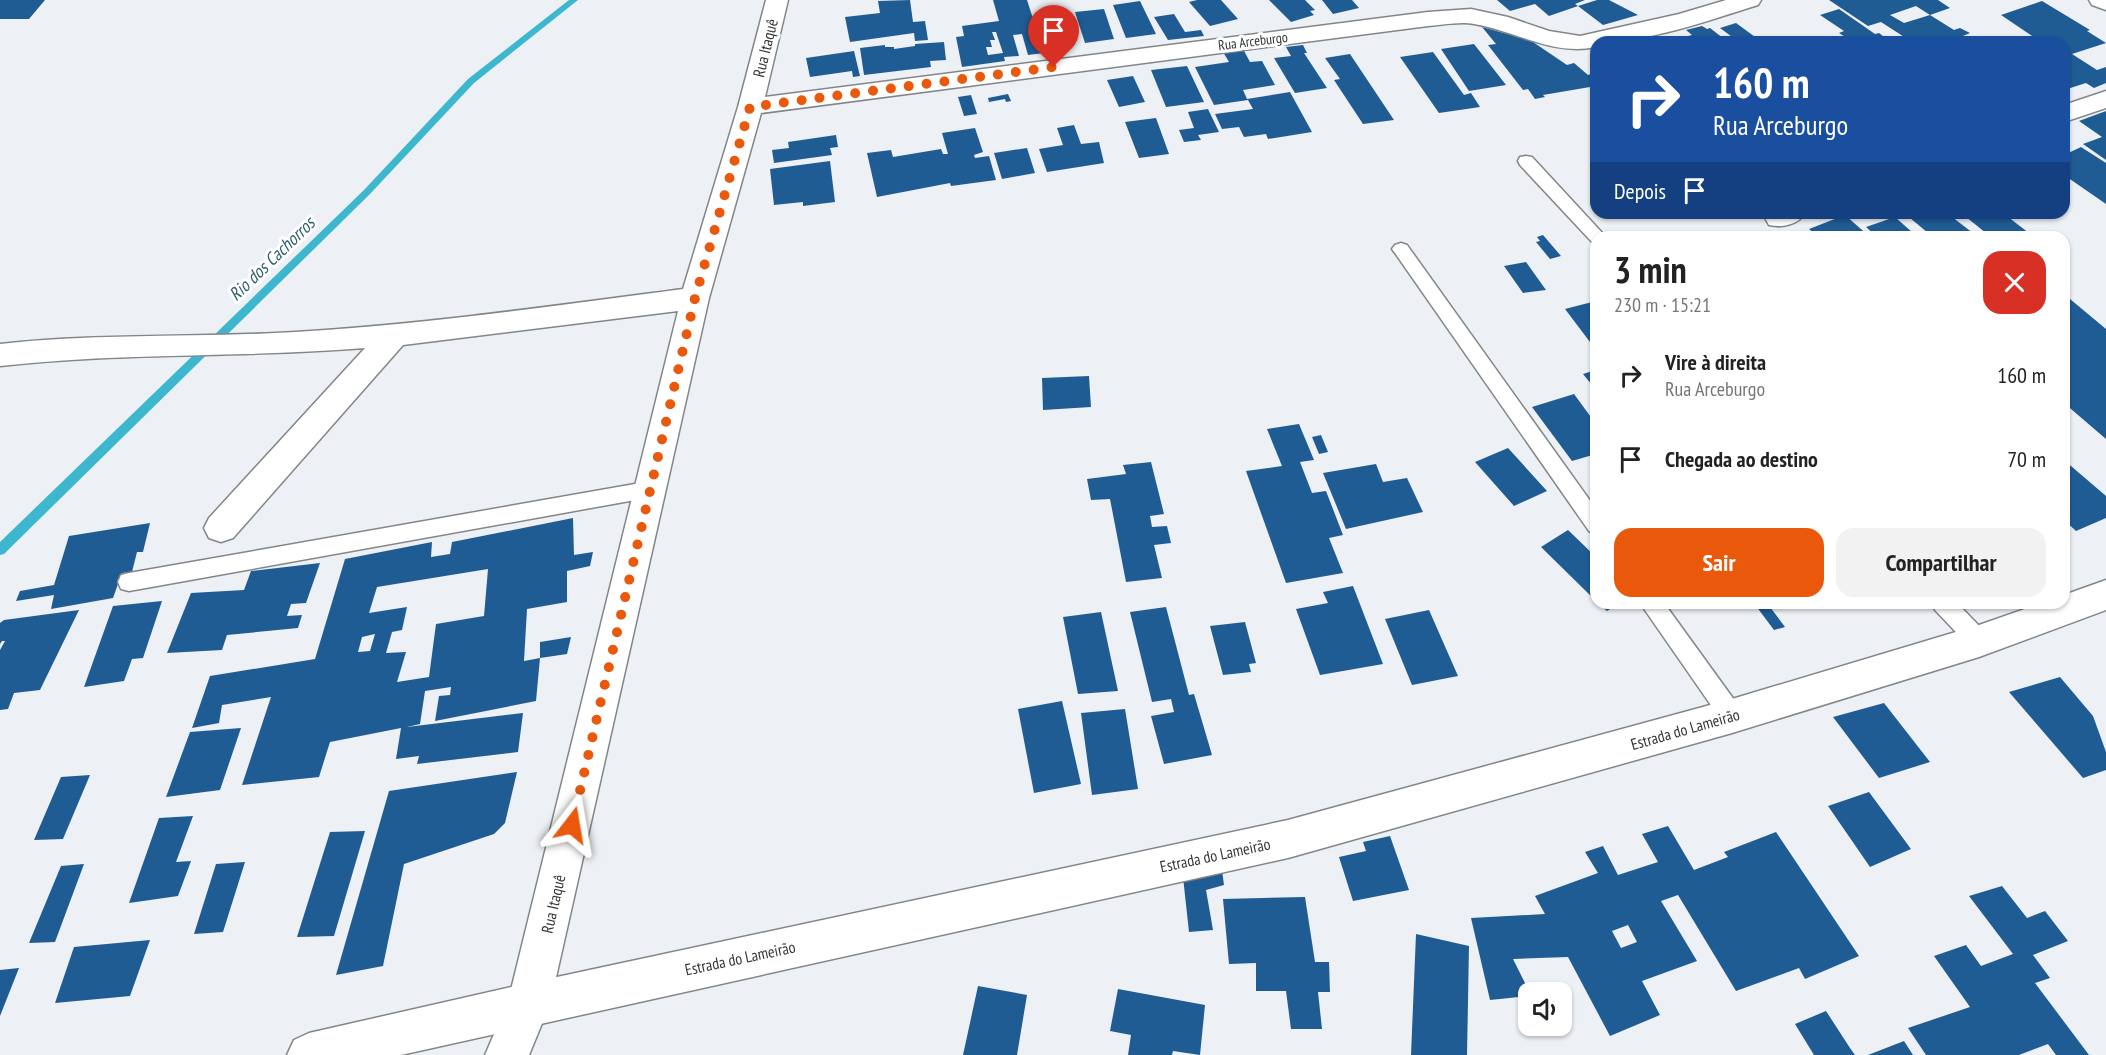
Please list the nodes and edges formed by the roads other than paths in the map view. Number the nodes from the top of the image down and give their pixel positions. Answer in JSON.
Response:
{"nodes":[{"id":1,"x":777,"y":0,"type":"edge"},
{"id":2,"x":1658,"y":0,"type":"edge"},
{"id":3,"x":1750,"y":0,"type":"edge"},
{"id":4,"x":2100,"y":0,"type":"edge"},
{"id":5,"x":2106,"y":3,"type":"edge"},
{"id":6,"x":1684,"y":20,"type":"junction"},
{"id":7,"x":1612,"y":36,"type":"edge"},
{"id":8,"x":1590,"y":41,"type":"edge"},
{"id":9,"x":2106,"y":99,"type":"edge"},
{"id":10,"x":750,"y":107,"type":"junction"},
{"id":11,"x":2070,"y":112,"type":"edge"},
{"id":12,"x":1526,"y":161,"type":"dead end"},
{"id":13,"x":1591,"y":231,"type":"edge"},
{"id":14,"x":1401,"y":249,"type":"dead end"},
{"id":15,"x":695,"y":298,"type":"junction"},
{"id":16,"x":395,"y":334,"type":"junction"},
{"id":17,"x":0,"y":356,"type":"edge"},
{"id":18,"x":652,"y":489,"type":"junction"},
{"id":19,"x":1590,"y":517,"type":"edge"},
{"id":20,"x":221,"y":528,"type":"dead end"},
{"id":21,"x":129,"y":582,"type":"dead end"},
{"id":22,"x":2106,"y":596,"type":"edge"},
{"id":23,"x":1656,"y":609,"type":"edge"},
{"id":24,"x":1949,"y":609,"type":"edge"},
{"id":25,"x":1979,"y":642,"type":"junction"},
{"id":26,"x":1732,"y":716,"type":"junction"},
{"id":27,"x":529,"y":1004,"type":"junction"},
{"id":28,"x":309,"y":1055,"type":"edge"},
{"id":29,"x":507,"y":1055,"type":"edge"}],
"edges":[{"from":1,"to":10,"type":"street","name":"Rua Itaquê"},
{"from":2,"to":6,"type":"street"},
{"from":3,"to":6,"type":"street","name":"Rua Arceburgo"},
{"from":4,"to":5,"type":"street"},
{"from":6,"to":7,"type":"street","name":"Rua Arceburgo"},
{"from":8,"to":10,"type":"street","name":"Rua Arceburgo"},
{"from":9,"to":11,"type":"street"},
{"from":10,"to":15,"type":"street","name":"Rua Itaquê"},
{"from":12,"to":13,"type":"lane"},
{"from":14,"to":19,"type":"lane"},
{"from":15,"to":16,"type":"street"},
{"from":15,"to":18,"type":"street","name":"Rua Itaquê"},
{"from":16,"to":17,"type":"street"},
{"from":16,"to":20,"type":"street"},
{"from":18,"to":21,"type":"lane"},
{"from":18,"to":27,"type":"street","name":"Rua Itaquê"},
{"from":22,"to":25,"type":"street","name":"Estrada do Lameirão"},
{"from":23,"to":26,"type":"lane"},
{"from":24,"to":25,"type":"lane"},
{"from":25,"to":26,"type":"street","name":"Estrada do Lameirão"},
{"from":26,"to":27,"type":"street","name":"Estrada do Lameirão"},
{"from":27,"to":28,"type":"street","name":"Estrada do Lameirão"},
{"from":27,"to":29,"type":"street","name":"Rua Itaquê"}]}
